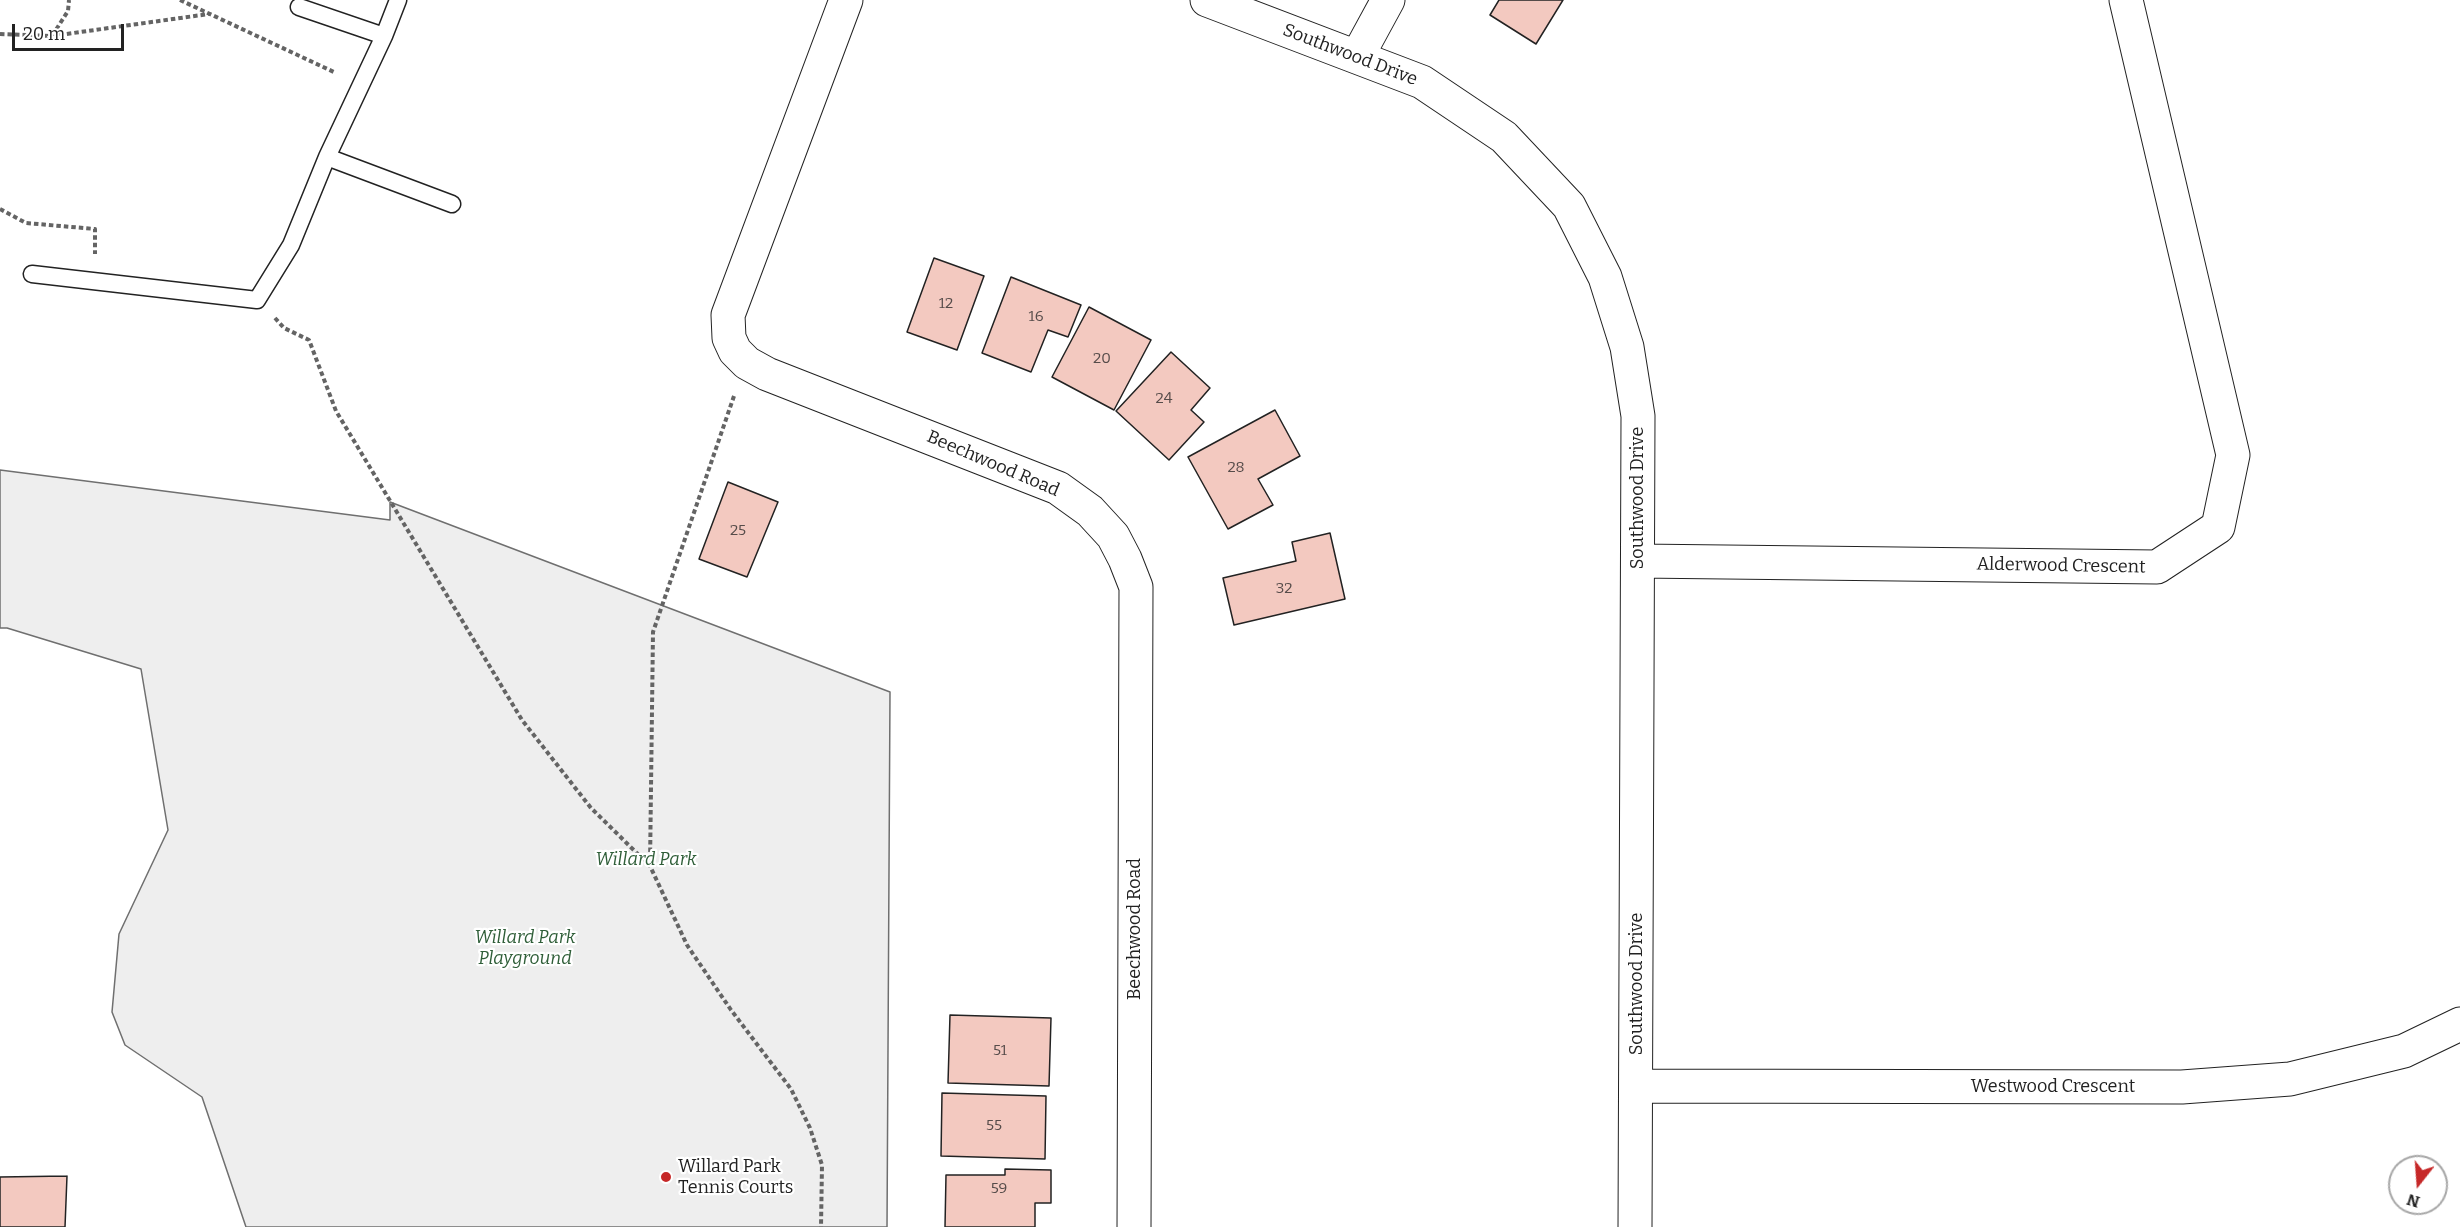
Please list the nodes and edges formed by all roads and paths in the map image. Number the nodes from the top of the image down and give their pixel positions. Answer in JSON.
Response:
{"nodes":[{"id":1,"x":69,"y":0,"type":"edge"},
{"id":2,"x":180,"y":0,"type":"edge"},
{"id":3,"x":398,"y":0,"type":"edge"},
{"id":4,"x":846,"y":0,"type":"edge"},
{"id":5,"x":1207,"y":0,"type":"edge"},
{"id":6,"x":1388,"y":0,"type":"edge"},
{"id":7,"x":2126,"y":0,"type":"edge"},
{"id":8,"x":299,"y":7,"type":"dead end"},
{"id":9,"x":211,"y":14,"type":"junction"},
{"id":10,"x":0,"y":34,"type":"edge"},
{"id":11,"x":52,"y":36,"type":"junction"},
{"id":12,"x":384,"y":36,"type":"junction"},
{"id":13,"x":1357,"y":57,"type":"junction"},
{"id":14,"x":361,"y":84,"type":"junction"},
{"id":15,"x":327,"y":157,"type":"junction"},
{"id":16,"x":452,"y":204,"type":"dead end"},
{"id":17,"x":0,"y":209,"type":"edge"},
{"id":18,"x":32,"y":274,"type":"dead end"},
{"id":19,"x":94,"y":281,"type":"junction"},
{"id":20,"x":256,"y":300,"type":"junction"},
{"id":21,"x":747,"y":363,"type":"junction"},
{"id":22,"x":1638,"y":561,"type":"junction"},
{"id":23,"x":650,"y":866,"type":"junction"},
{"id":24,"x":2460,"y":1024,"type":"edge"},
{"id":25,"x":1636,"y":1086,"type":"junction"},
{"id":26,"x":821,"y":1227,"type":"edge"},
{"id":27,"x":1134,"y":1227,"type":"edge"},
{"id":28,"x":1635,"y":1227,"type":"edge"}],
"edges":[{"from":1,"to":11,"type":"path"},
{"from":2,"to":9,"type":"path"},
{"from":3,"to":12,"type":"lane"},
{"from":4,"to":21,"type":"street","name":"Beechwood Road"},
{"from":5,"to":13,"type":"street","name":"Southwood Drive"},
{"from":6,"to":13,"type":"street"},
{"from":7,"to":22,"type":"street","name":"Alderwood Crescent"},
{"from":8,"to":12,"type":"lane"},
{"from":9,"to":11,"type":"path"},
{"from":9,"to":14,"type":"path"},
{"from":10,"to":11,"type":"path"},
{"from":12,"to":14,"type":"lane"},
{"from":13,"to":22,"type":"street","name":"Southwood Drive"},
{"from":14,"to":15,"type":"lane"},
{"from":15,"to":16,"type":"lane"},
{"from":15,"to":20,"type":"lane"},
{"from":17,"to":19,"type":"path"},
{"from":18,"to":19,"type":"lane"},
{"from":19,"to":20,"type":"lane"},
{"from":20,"to":23,"type":"path"},
{"from":21,"to":23,"type":"path"},
{"from":21,"to":27,"type":"street","name":"Beechwood Road"},
{"from":22,"to":25,"type":"street","name":"Southwood Drive"},
{"from":23,"to":26,"type":"path"},
{"from":24,"to":25,"type":"street","name":"Westwood Crescent"},
{"from":25,"to":28,"type":"street","name":"Southwood Drive"}]}
